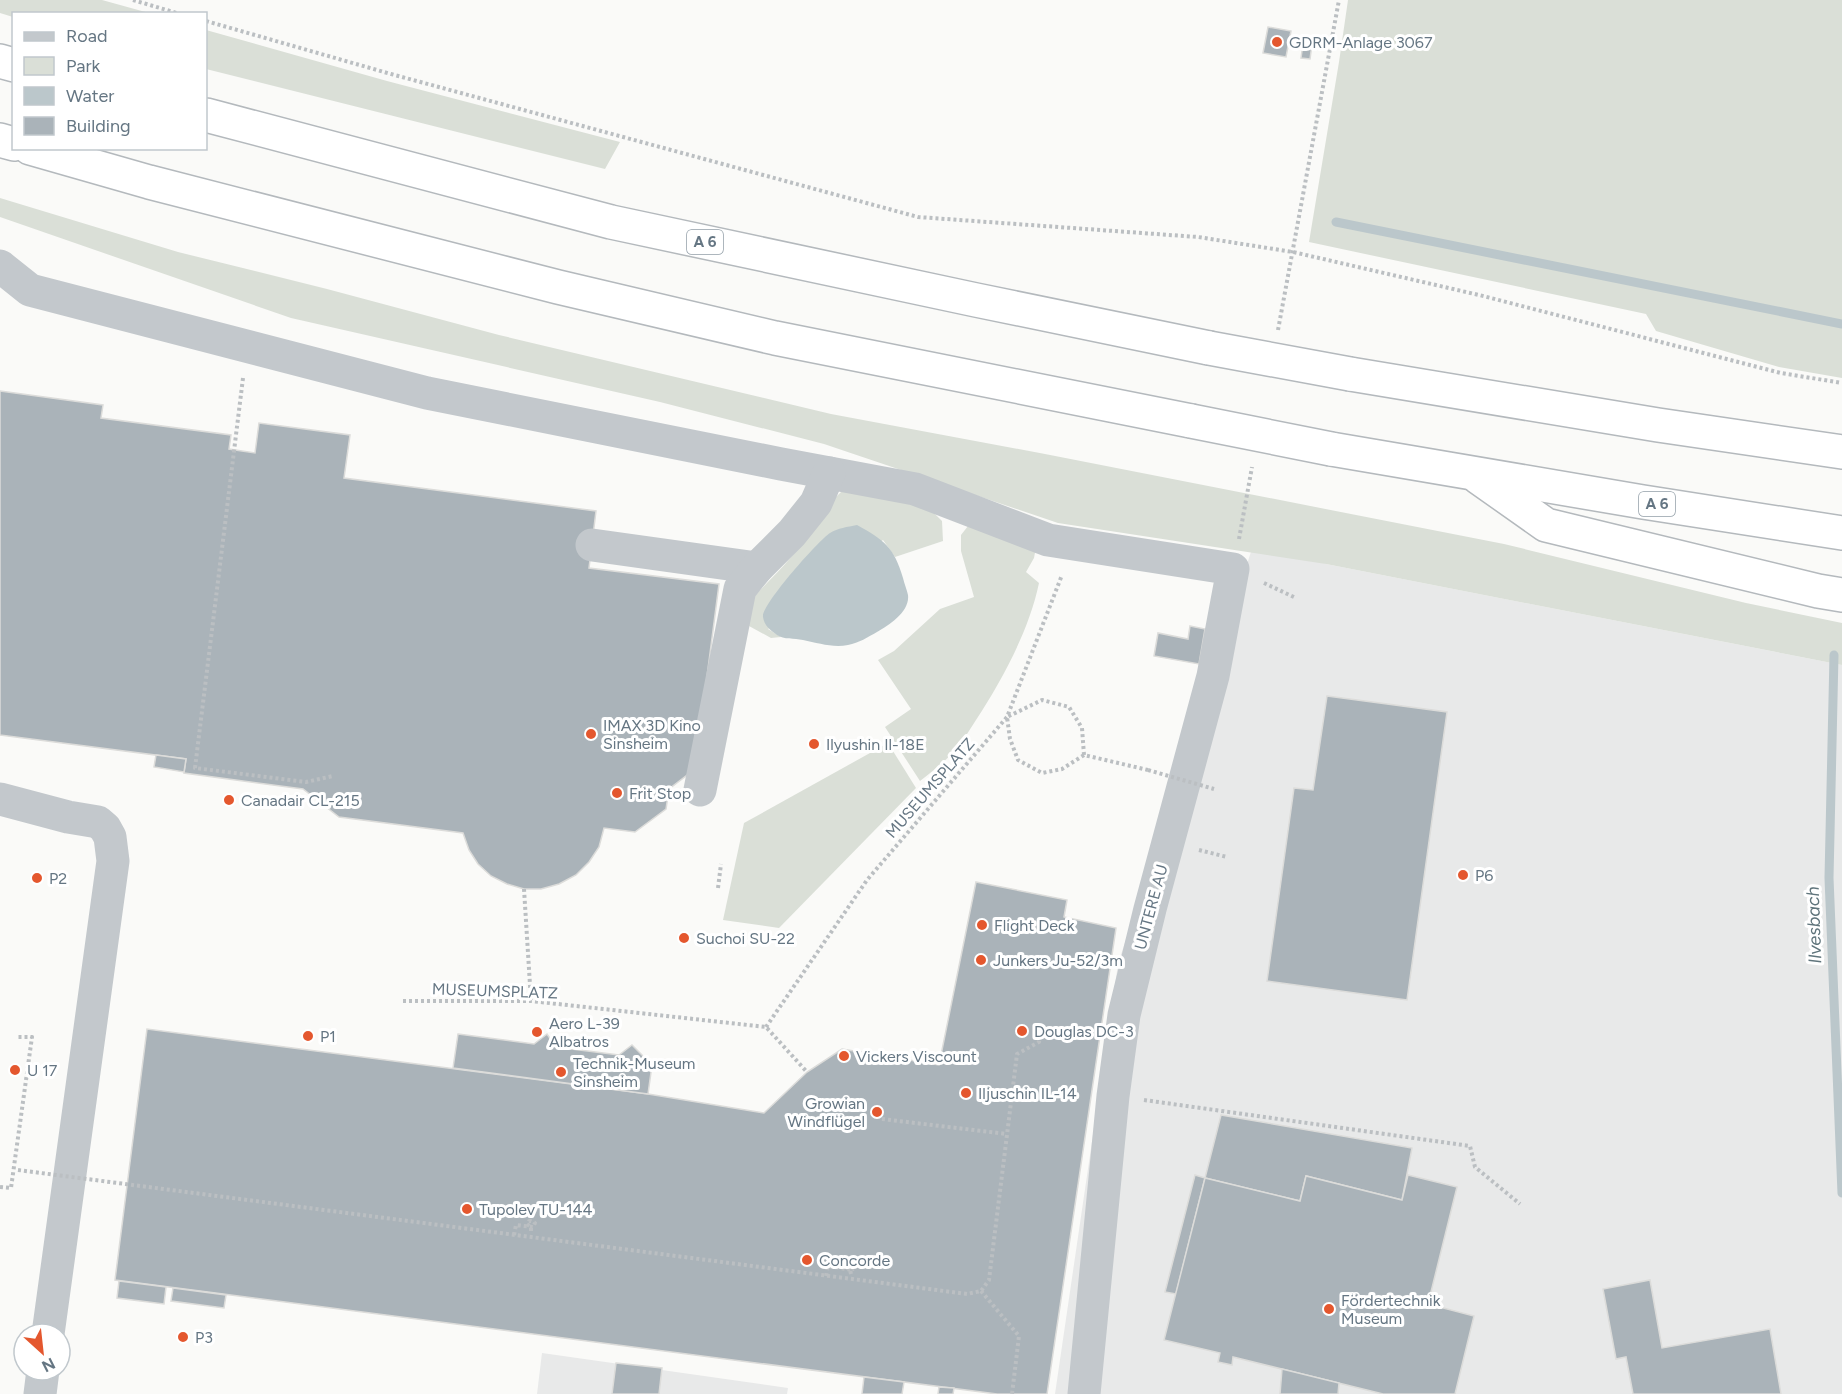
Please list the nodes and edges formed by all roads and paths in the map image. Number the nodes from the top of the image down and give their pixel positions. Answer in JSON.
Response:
{"nodes":[{"id":1,"x":133,"y":0,"type":"edge"},
{"id":2,"x":1339,"y":0,"type":"edge"},
{"id":3,"x":173,"y":12,"type":"edge"},
{"id":4,"x":207,"y":21,"type":"edge"},
{"id":5,"x":207,"y":115,"type":"edge"},
{"id":6,"x":37,"y":150,"type":"edge"},
{"id":7,"x":1293,"y":252,"type":"junction"},
{"id":8,"x":0,"y":266,"type":"edge"},
{"id":9,"x":242,"y":383,"type":"dead end"},
{"id":10,"x":1842,"y":384,"type":"edge"},
{"id":11,"x":1842,"y":453,"type":"edge"},
{"id":12,"x":829,"y":473,"type":"junction"},
{"id":13,"x":1472,"y":473,"type":"junction"},
{"id":14,"x":1842,"y":532,"type":"edge"},
{"id":15,"x":1074,"y":544,"type":"junction"},
{"id":16,"x":592,"y":545,"type":"dead end"},
{"id":17,"x":757,"y":568,"type":"junction"},
{"id":18,"x":1842,"y":595,"type":"edge"},
{"id":19,"x":1007,"y":717,"type":"junction"},
{"id":20,"x":1084,"y":755,"type":"junction"},
{"id":21,"x":333,"y":776,"type":"dead end"},
{"id":22,"x":1214,"y":789,"type":"dead end"},
{"id":23,"x":700,"y":790,"type":"dead end"},
{"id":24,"x":0,"y":799,"type":"edge"},
{"id":25,"x":1195,"y":849,"type":"dead end"},
{"id":26,"x":1227,"y":857,"type":"dead end"},
{"id":27,"x":721,"y":864,"type":"dead end"},
{"id":28,"x":718,"y":888,"type":"dead end"},
{"id":29,"x":524,"y":889,"type":"dead end"},
{"id":30,"x":403,"y":1001,"type":"dead end"},
{"id":31,"x":531,"y":1001,"type":"junction"},
{"id":32,"x":766,"y":1026,"type":"junction"},
{"id":33,"x":1040,"y":1032,"type":"dead end"},
{"id":34,"x":18,"y":1037,"type":"dead end"},
{"id":35,"x":807,"y":1072,"type":"dead end"},
{"id":36,"x":1013,"y":1090,"type":"junction"},
{"id":37,"x":1000,"y":1096,"type":"dead end"},
{"id":38,"x":1113,"y":1096,"type":"junction"},
{"id":39,"x":882,"y":1119,"type":"dead end"},
{"id":40,"x":1007,"y":1134,"type":"junction"},
{"id":41,"x":13,"y":1170,"type":"junction"},
{"id":42,"x":0,"y":1187,"type":"edge"},
{"id":43,"x":1520,"y":1204,"type":"dead end"},
{"id":44,"x":532,"y":1229,"type":"dead end"},
{"id":45,"x":514,"y":1235,"type":"junction"},
{"id":46,"x":851,"y":1272,"type":"dead end"},
{"id":47,"x":825,"y":1276,"type":"dead end"},
{"id":48,"x":981,"y":1291,"type":"junction"},
{"id":49,"x":50,"y":1322,"type":"edge"},
{"id":50,"x":1012,"y":1394,"type":"edge"},
{"id":51,"x":1084,"y":1394,"type":"edge"}],
"edges":[{"from":1,"to":3,"type":"path"},
{"from":2,"to":7,"type":"path"},
{"from":4,"to":7,"type":"path"},
{"from":5,"to":11,"type":"highway","number":"A 6","bridge":true},
{"from":6,"to":13,"type":"highway","number":"A 6","bridge":true},
{"from":7,"to":10,"type":"path"},
{"from":8,"to":12,"type":"lane"},
{"from":9,"to":21,"type":"path"},
{"from":12,"to":15,"type":"lane"},
{"from":12,"to":17,"type":"lane"},
{"from":13,"to":14,"type":"highway","number":"A 6"},
{"from":13,"to":18,"type":"highway"},
{"from":15,"to":19,"type":"path","name":"MUSEUMSPLATZ"},
{"from":15,"to":38,"type":"lane","name":"UNTERE AU"},
{"from":16,"to":17,"type":"lane"},
{"from":17,"to":23,"type":"lane"},
{"from":19,"to":20,"type":"path"},
{"from":19,"to":20,"type":"path"},
{"from":19,"to":32,"type":"path","name":"MUSEUMSPLATZ"},
{"from":20,"to":22,"type":"path","bridge":true},
{"from":24,"to":49,"type":"lane"},
{"from":25,"to":26,"type":"path"},
{"from":27,"to":28,"type":"path"},
{"from":29,"to":31,"type":"path"},
{"from":30,"to":31,"type":"path","name":"MUSEUMSPLATZ"},
{"from":31,"to":32,"type":"path","name":"MUSEUMSPLATZ"},
{"from":32,"to":35,"type":"path"},
{"from":33,"to":36,"type":"path","bridge":true},
{"from":34,"to":41,"type":"path"},
{"from":36,"to":37,"type":"path"},
{"from":36,"to":40,"type":"path","bridge":true},
{"from":38,"to":43,"type":"path"},
{"from":38,"to":51,"type":"lane","name":"UNTERE AU"},
{"from":39,"to":40,"type":"path"},
{"from":40,"to":48,"type":"path","bridge":true},
{"from":41,"to":42,"type":"path"},
{"from":41,"to":45,"type":"path","bridge":true},
{"from":44,"to":45,"type":"path","bridge":true},
{"from":45,"to":48,"type":"path","bridge":true},
{"from":46,"to":47,"type":"path","bridge":true},
{"from":48,"to":50,"type":"path"}]}
